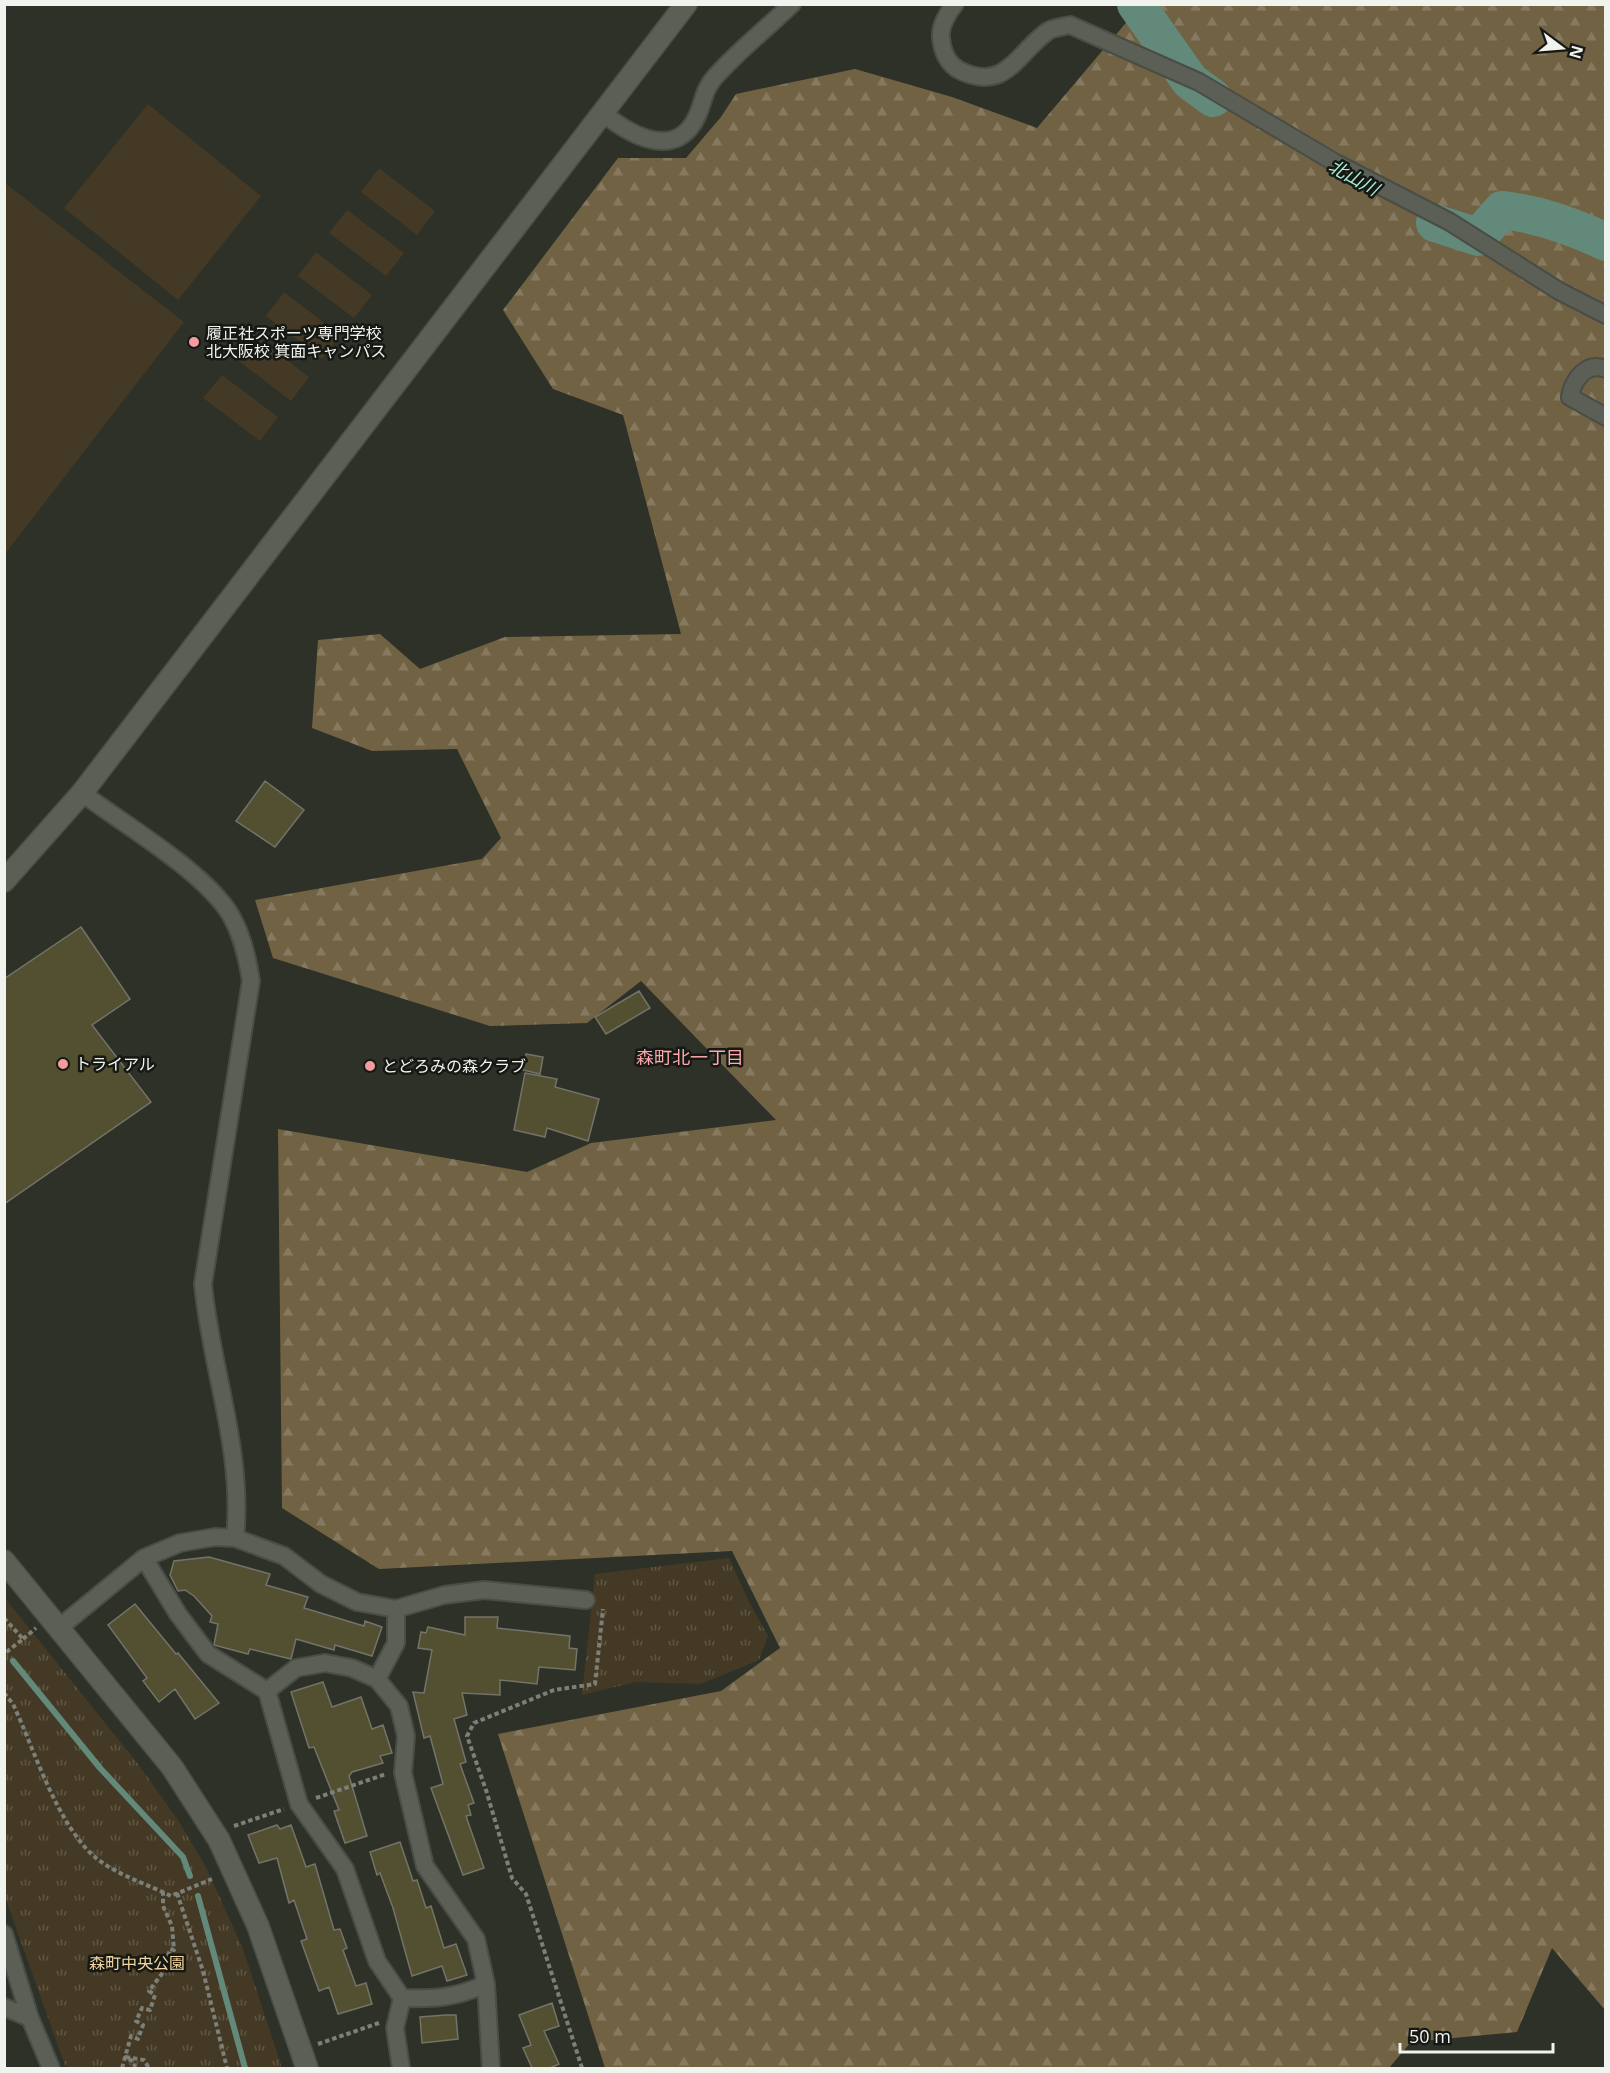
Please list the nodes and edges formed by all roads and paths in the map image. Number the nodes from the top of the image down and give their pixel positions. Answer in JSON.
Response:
{"nodes":[{"id":1,"x":686,"y":4,"type":"edge"},
{"id":2,"x":792,"y":4,"type":"edge"},
{"id":3,"x":955,"y":4,"type":"edge"},
{"id":4,"x":603,"y":113,"type":"junction"},
{"id":5,"x":1605,"y":315,"type":"edge"},
{"id":6,"x":1605,"y":369,"type":"edge"},
{"id":7,"x":1605,"y":417,"type":"edge"},
{"id":8,"x":82,"y":793,"type":"junction"},
{"id":9,"x":4,"y":881,"type":"edge"},
{"id":10,"x":236,"y":1538,"type":"junction"},
{"id":11,"x":144,"y":1558,"type":"junction"},
{"id":12,"x":4,"y":1561,"type":"edge"},
{"id":13,"x":586,"y":1600,"type":"joint"},
{"id":14,"x":396,"y":1609,"type":"junction"},
{"id":15,"x":4,"y":1618,"type":"edge"},
{"id":16,"x":37,"y":1627,"type":"dead end"},
{"id":17,"x":60,"y":1627,"type":"junction"},
{"id":18,"x":23,"y":1639,"type":"junction"},
{"id":19,"x":4,"y":1654,"type":"edge"},
{"id":20,"x":377,"y":1679,"type":"junction"},
{"id":21,"x":267,"y":1690,"type":"junction"},
{"id":22,"x":4,"y":1693,"type":"edge"},
{"id":23,"x":212,"y":1879,"type":"dead end"},
{"id":24,"x":163,"y":1892,"type":"junction"},
{"id":25,"x":177,"y":1893,"type":"junction"},
{"id":26,"x":4,"y":1934,"type":"edge"},
{"id":27,"x":486,"y":1984,"type":"junction"},
{"id":28,"x":402,"y":1998,"type":"junction"},
{"id":29,"x":4,"y":2007,"type":"edge"},
{"id":30,"x":30,"y":2018,"type":"junction"},
{"id":31,"x":397,"y":2018,"type":"junction"},
{"id":32,"x":315,"y":2045,"type":"dead end"},
{"id":33,"x":126,"y":2056,"type":"junction"},
{"id":34,"x":51,"y":2068,"type":"edge"},
{"id":35,"x":122,"y":2068,"type":"edge"},
{"id":36,"x":135,"y":2068,"type":"edge"},
{"id":37,"x":149,"y":2068,"type":"edge"},
{"id":38,"x":227,"y":2068,"type":"edge"},
{"id":39,"x":307,"y":2068,"type":"edge"},
{"id":40,"x":401,"y":2068,"type":"edge"},
{"id":41,"x":491,"y":2068,"type":"edge"},
{"id":42,"x":582,"y":2068,"type":"edge"}],
"edges":[{"from":1,"to":4,"type":"street"},
{"from":2,"to":4,"type":"street"},
{"from":3,"to":5,"type":"street"},
{"from":4,"to":8,"type":"street"},
{"from":6,"to":7,"type":"street"},
{"from":8,"to":9,"type":"street"},
{"from":8,"to":10,"type":"street"},
{"from":10,"to":11,"type":"street"},
{"from":10,"to":14,"type":"street"},
{"from":11,"to":17,"type":"street"},
{"from":11,"to":21,"type":"street"},
{"from":12,"to":17,"type":"street"},
{"from":13,"to":14,"type":"street"},
{"from":13,"to":42,"type":"path"},
{"from":14,"to":20,"type":"street"},
{"from":15,"to":18,"type":"path"},
{"from":16,"to":18,"type":"path"},
{"from":17,"to":39,"type":"street"},
{"from":18,"to":19,"type":"path"},
{"from":20,"to":21,"type":"street"},
{"from":20,"to":27,"type":"street"},
{"from":21,"to":28,"type":"street"},
{"from":22,"to":24,"type":"path"},
{"from":23,"to":25,"type":"path"},
{"from":24,"to":25,"type":"path"},
{"from":24,"to":33,"type":"path"},
{"from":25,"to":38,"type":"path"},
{"from":26,"to":30,"type":"street"},
{"from":27,"to":28,"type":"street"},
{"from":27,"to":41,"type":"street"},
{"from":28,"to":31,"type":"street"},
{"from":29,"to":30,"type":"street"},
{"from":30,"to":34,"type":"street"},
{"from":31,"to":32,"type":"path"},
{"from":31,"to":40,"type":"street"},
{"from":33,"to":35,"type":"path"},
{"from":33,"to":36,"type":"path"},
{"from":33,"to":37,"type":"path"}]}
